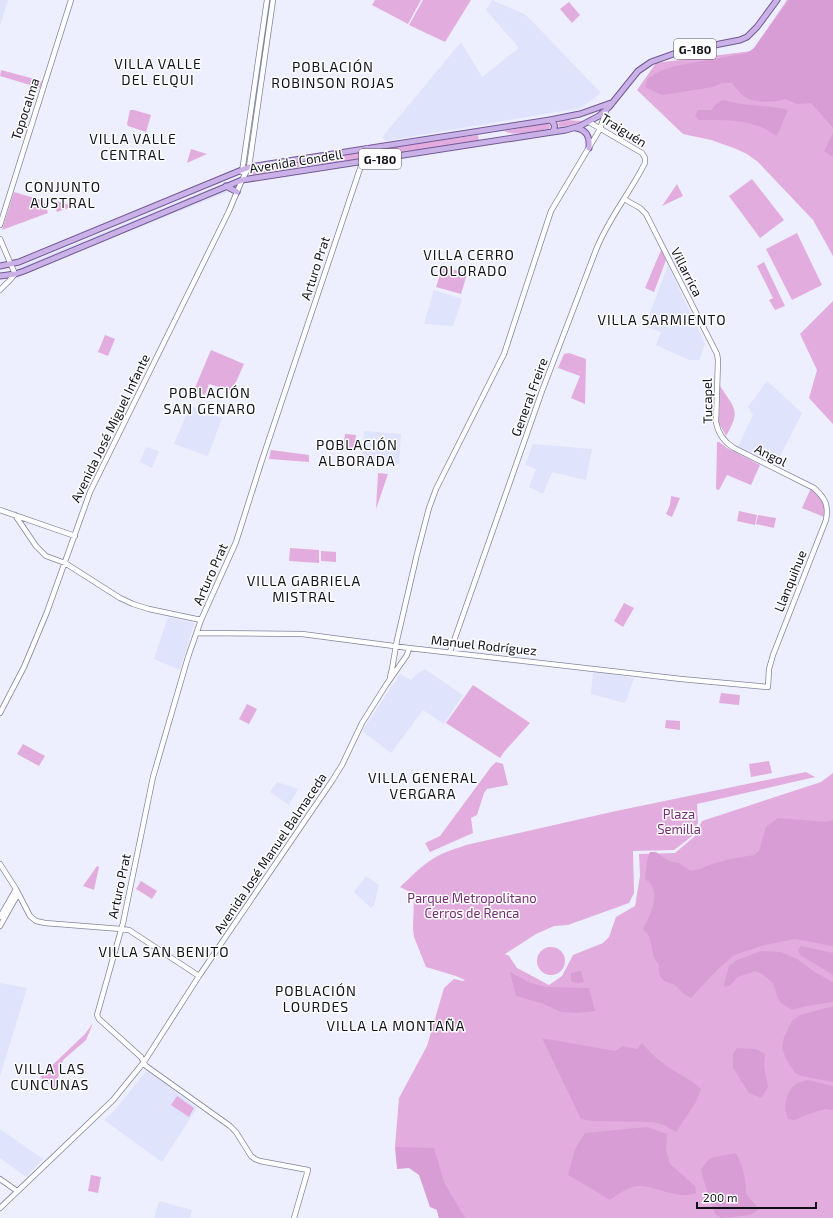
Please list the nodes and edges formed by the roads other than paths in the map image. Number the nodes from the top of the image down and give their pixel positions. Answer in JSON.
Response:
{"nodes":[{"id":1,"x":71,"y":0,"type":"edge"},
{"id":2,"x":267,"y":0,"type":"edge"},
{"id":3,"x":273,"y":0,"type":"edge"},
{"id":4,"x":777,"y":0,"type":"edge"},
{"id":5,"x":614,"y":101,"type":"junction"},
{"id":6,"x":606,"y":111,"type":"junction"},
{"id":7,"x":573,"y":116,"type":"junction"},
{"id":8,"x":550,"y":120,"type":"junction"},
{"id":9,"x":589,"y":122,"type":"junction"},
{"id":10,"x":575,"y":128,"type":"junction"},
{"id":11,"x":600,"y":129,"type":"junction"},
{"id":12,"x":552,"y":132,"type":"junction"},
{"id":13,"x":367,"y":148,"type":"junction"},
{"id":14,"x":589,"y":148,"type":"junction"},
{"id":15,"x":646,"y":158,"type":"joint"},
{"id":16,"x":362,"y":162,"type":"junction"},
{"id":17,"x":249,"y":167,"type":"junction"},
{"id":18,"x":242,"y":169,"type":"junction"},
{"id":19,"x":242,"y":180,"type":"junction"},
{"id":20,"x":226,"y":186,"type":"junction"},
{"id":21,"x":237,"y":192,"type":"junction"},
{"id":22,"x":624,"y":199,"type":"junction"},
{"id":23,"x":0,"y":226,"type":"edge"},
{"id":24,"x":0,"y":239,"type":"edge"},
{"id":25,"x":11,"y":264,"type":"junction"},
{"id":26,"x":0,"y":266,"type":"edge"},
{"id":27,"x":15,"y":274,"type":"junction"},
{"id":28,"x":0,"y":276,"type":"edge"},
{"id":29,"x":0,"y":290,"type":"edge"},
{"id":30,"x":718,"y":364,"type":"joint"},
{"id":31,"x":722,"y":436,"type":"joint"},
{"id":32,"x":814,"y":488,"type":"joint"},
{"id":33,"x":0,"y":510,"type":"edge"},
{"id":34,"x":15,"y":515,"type":"junction"},
{"id":35,"x":75,"y":536,"type":"junction"},
{"id":36,"x":65,"y":564,"type":"junction"},
{"id":37,"x":201,"y":620,"type":"junction"},
{"id":38,"x":197,"y":633,"type":"junction"},
{"id":39,"x":396,"y":646,"type":"junction"},
{"id":40,"x":409,"y":648,"type":"junction"},
{"id":41,"x":450,"y":652,"type":"junction"},
{"id":42,"x":387,"y":682,"type":"junction"},
{"id":43,"x":768,"y":687,"type":"joint"},
{"id":44,"x":0,"y":713,"type":"edge"},
{"id":45,"x":0,"y":864,"type":"edge"},
{"id":46,"x":17,"y":891,"type":"junction"},
{"id":47,"x":0,"y":917,"type":"edge"},
{"id":48,"x":0,"y":926,"type":"edge"},
{"id":49,"x":121,"y":929,"type":"junction"},
{"id":50,"x":199,"y":976,"type":"junction"},
{"id":51,"x":144,"y":1062,"type":"junction"},
{"id":52,"x":0,"y":1179,"type":"edge"},
{"id":53,"x":17,"y":1191,"type":"junction"},
{"id":54,"x":0,"y":1208,"type":"edge"},
{"id":55,"x":294,"y":1218,"type":"edge"}],
"edges":[{"from":1,"to":23,"type":"street","name":"Topocalma"},
{"from":2,"to":18,"type":"street","name":"Avenida José Miguel Infante"},
{"from":3,"to":17,"type":"street","name":"Avenida José Miguel Infante"},
{"from":4,"to":5,"type":"main road","number":"G-180"},
{"from":5,"to":6,"type":"main road","number":"G-180"},
{"from":5,"to":7,"type":"main road","number":"G-180"},
{"from":6,"to":9,"type":"main road","name":"Avenida Condell","number":"G-180"},
{"from":6,"to":11,"type":"street","name":"Avenida José Manuel Balmaceda"},
{"from":7,"to":8,"type":"main road","name":"Avenida Condell","number":"G-180"},
{"from":7,"to":9,"type":"main road"},
{"from":8,"to":12,"type":"main road"},
{"from":8,"to":13,"type":"main road","name":"Avenida Condell","number":"G-180"},
{"from":9,"to":10,"type":"main road","name":"Avenida Condell","number":"G-180"},
{"from":9,"to":11,"type":"street","name":"Traiguén"},
{"from":10,"to":12,"type":"main road","name":"Avenida Condell","number":"G-180"},
{"from":10,"to":14,"type":"main road"},
{"from":11,"to":14,"type":"street","name":"Avenida José Manuel Balmaceda"},
{"from":11,"to":15,"type":"street","name":"Traiguén"},
{"from":12,"to":16,"type":"main road","name":"Avenida Condell","number":"G-180"},
{"from":13,"to":16,"type":"street","name":"Arturo Prat"},
{"from":13,"to":17,"type":"main road","name":"Avenida Condell","number":"G-180"},
{"from":14,"to":39,"type":"street","name":"Avenida José Manuel Balmaceda"},
{"from":15,"to":22,"type":"street","name":"General Freire"},
{"from":16,"to":19,"type":"main road","name":"Avenida Condell","number":"G-180"},
{"from":16,"to":37,"type":"street","name":"Arturo Prat"},
{"from":17,"to":18,"type":"main road","name":"Avenida Condell","number":"G-180"},
{"from":17,"to":19,"type":"street","name":"Avenida José Miguel Infante"},
{"from":18,"to":19,"type":"street","name":"Avenida José Miguel Infante"},
{"from":18,"to":25,"type":"main road","name":"Avenida Condell","number":"G-180"},
{"from":19,"to":20,"type":"main road","name":"Avenida Condell","number":"G-180"},
{"from":19,"to":21,"type":"street","name":"Avenida José Miguel Infante"},
{"from":20,"to":21,"type":"main road"},
{"from":20,"to":27,"type":"main road","name":"Avenida Condell","number":"G-180"},
{"from":21,"to":35,"type":"street","name":"Avenida José Miguel Infante"},
{"from":22,"to":30,"type":"street","name":"Villarrica"},
{"from":22,"to":41,"type":"street","name":"General Freire"},
{"from":24,"to":25,"type":"street"},
{"from":25,"to":26,"type":"main road","name":"Avenida Condell","number":"G-180"},
{"from":25,"to":27,"type":"street"},
{"from":27,"to":28,"type":"main road","name":"Avenida Condell","number":"G-180"},
{"from":27,"to":29,"type":"street"},
{"from":30,"to":31,"type":"street","name":"Tucapel"},
{"from":31,"to":32,"type":"street","name":"Angol"},
{"from":32,"to":43,"type":"street","name":"Llanquihue"},
{"from":33,"to":34,"type":"street"},
{"from":34,"to":35,"type":"street"},
{"from":34,"to":36,"type":"street"},
{"from":35,"to":36,"type":"street","name":"Avenida José Miguel Infante"},
{"from":36,"to":37,"type":"street"},
{"from":36,"to":44,"type":"street","name":"Avenida José Miguel Infante"},
{"from":37,"to":38,"type":"street","name":"Arturo Prat"},
{"from":38,"to":39,"type":"street","name":"Manuel Rodríguez"},
{"from":38,"to":49,"type":"street","name":"Arturo Prat"},
{"from":39,"to":40,"type":"street","name":"Manuel Rodríguez"},
{"from":39,"to":42,"type":"street","name":"Avenida José Manuel Balmaceda"},
{"from":40,"to":41,"type":"street","name":"Manuel Rodríguez"},
{"from":40,"to":42,"type":"street","name":"Avenida José Manuel Balmaceda"},
{"from":41,"to":43,"type":"street","name":"Manuel Rodríguez"},
{"from":42,"to":50,"type":"street","name":"Avenida José Manuel Balmaceda"},
{"from":45,"to":46,"type":"street"},
{"from":46,"to":47,"type":"street"},
{"from":46,"to":48,"type":"street"},
{"from":46,"to":49,"type":"street"},
{"from":49,"to":50,"type":"street"},
{"from":49,"to":51,"type":"street","name":"Arturo Prat"},
{"from":50,"to":51,"type":"street","name":"Avenida José Manuel Balmaceda"},
{"from":51,"to":53,"type":"street","name":"Avenida José Manuel Balmaceda"},
{"from":51,"to":55,"type":"street"},
{"from":52,"to":53,"type":"street"},
{"from":53,"to":54,"type":"street","name":"Avenida José Manuel Balmaceda"}]}
